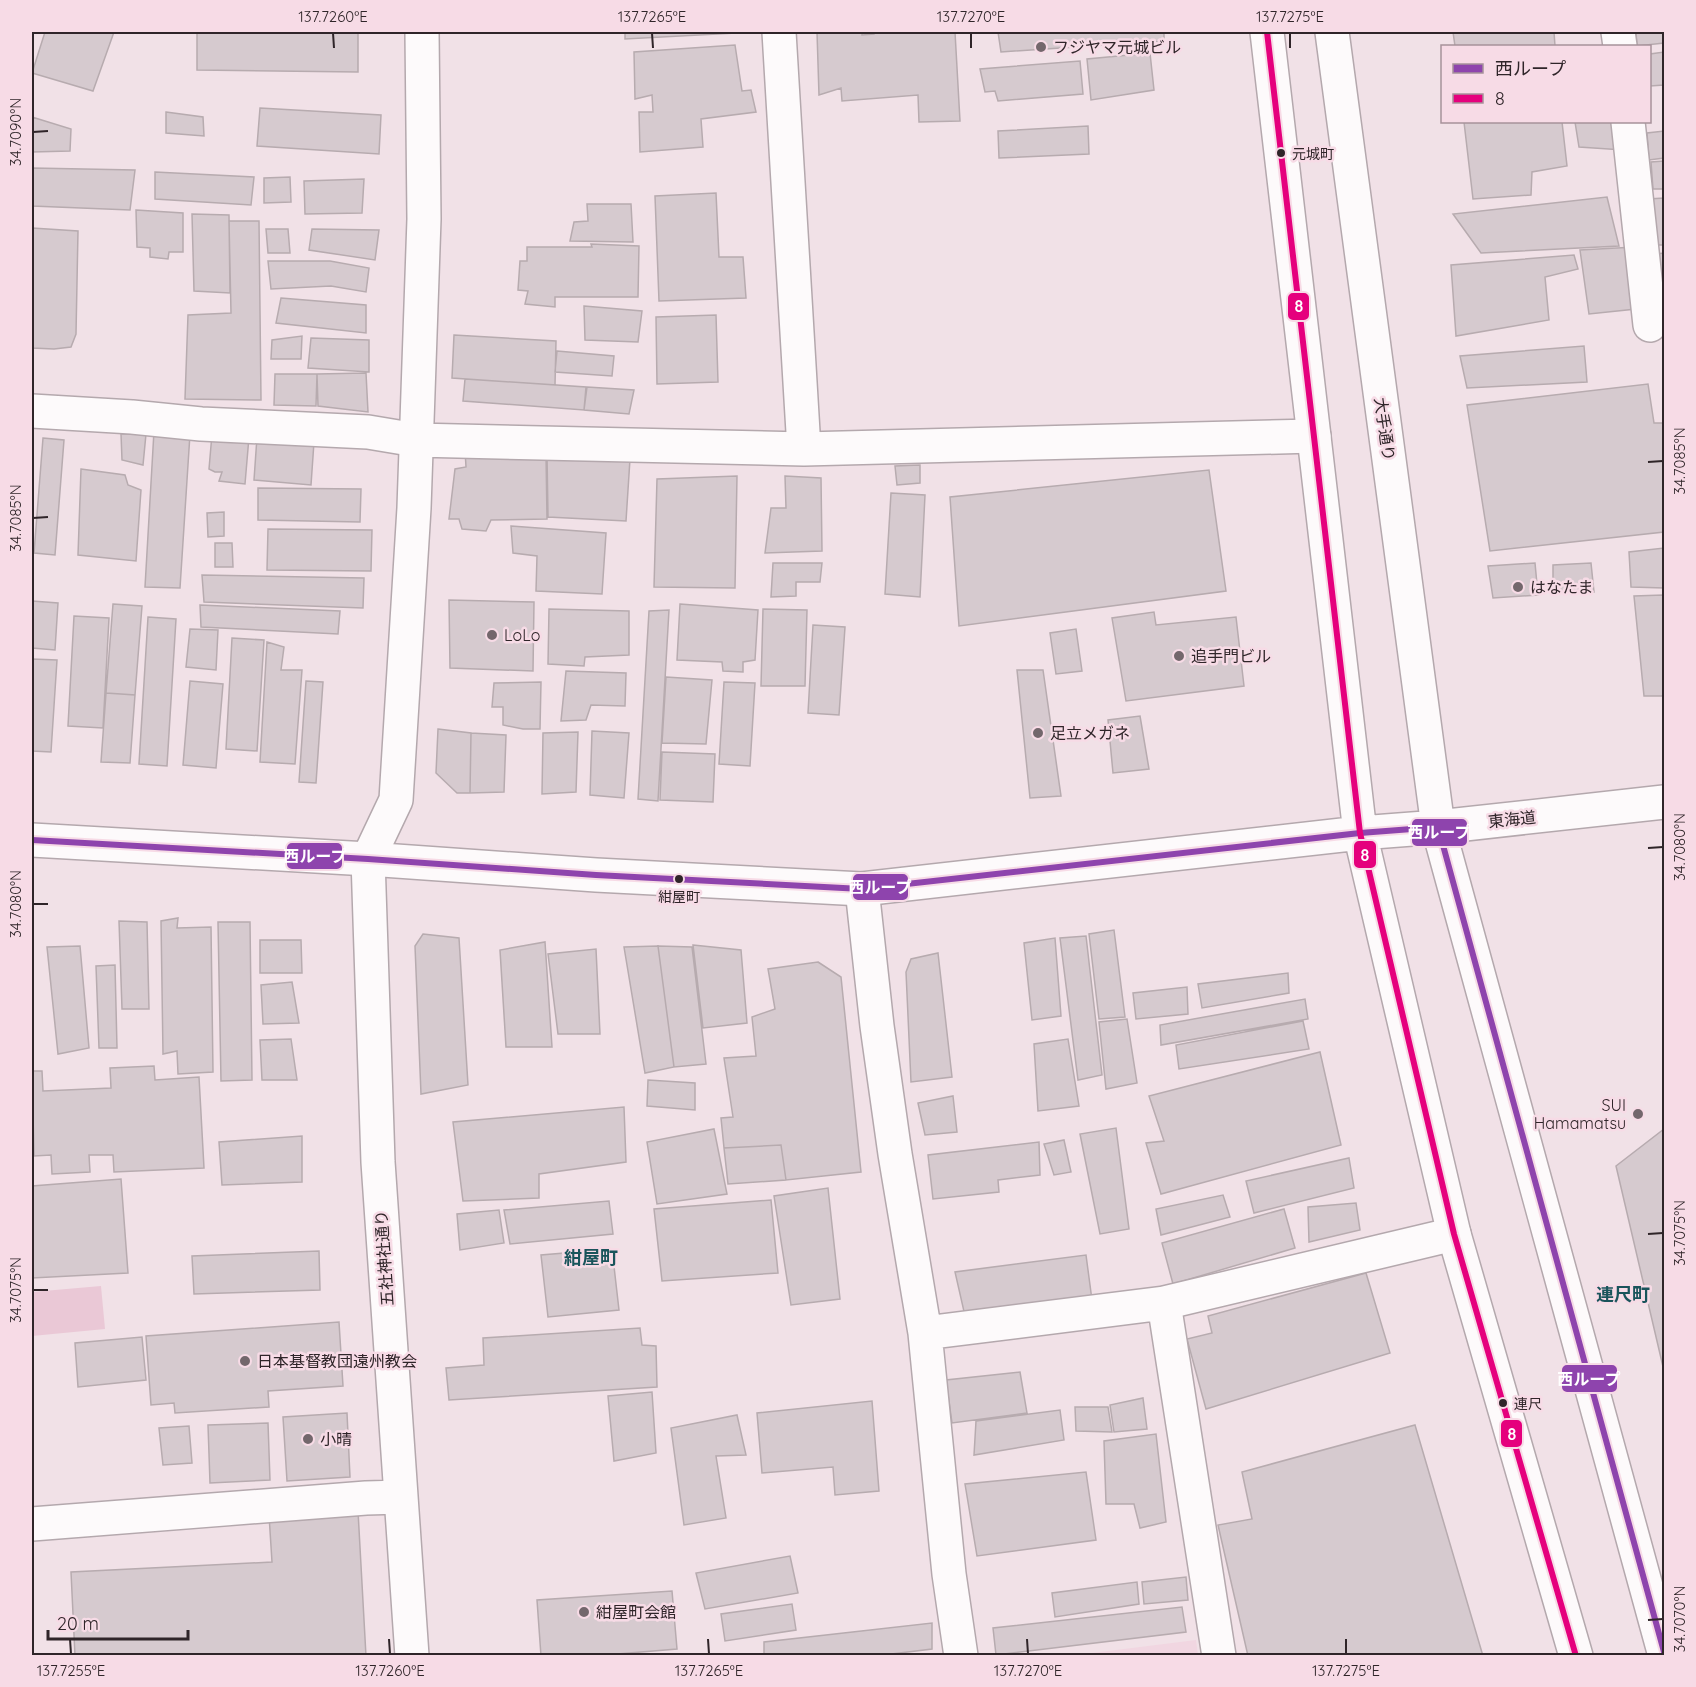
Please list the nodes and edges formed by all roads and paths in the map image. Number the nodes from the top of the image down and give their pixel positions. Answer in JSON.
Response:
{"nodes":[{"id":1,"x":422,"y":32,"type":"edge"},
{"id":2,"x":779,"y":32,"type":"edge"},
{"id":3,"x":1267,"y":32,"type":"edge"},
{"id":4,"x":1332,"y":32,"type":"edge"},
{"id":5,"x":1628,"y":123,"type":"edge"},
{"id":6,"x":1650,"y":325,"type":"dead end"},
{"id":7,"x":32,"y":411,"type":"edge"},
{"id":8,"x":1314,"y":436,"type":"junction"},
{"id":9,"x":416,"y":440,"type":"junction"},
{"id":10,"x":804,"y":449,"type":"junction"},
{"id":11,"x":1665,"y":802,"type":"edge"},
{"id":12,"x":1438,"y":827,"type":"junction"},
{"id":13,"x":1360,"y":833,"type":"junction"},
{"id":14,"x":32,"y":840,"type":"edge"},
{"id":15,"x":368,"y":859,"type":"junction"},
{"id":16,"x":862,"y":889,"type":"junction"},
{"id":17,"x":1454,"y":1234,"type":"junction"},
{"id":18,"x":1164,"y":1303,"type":"junction"},
{"id":19,"x":925,"y":1333,"type":"junction"},
{"id":20,"x":401,"y":1497,"type":"junction"},
{"id":21,"x":32,"y":1524,"type":"edge"},
{"id":22,"x":1665,"y":1652,"type":"edge"},
{"id":23,"x":412,"y":1656,"type":"edge"},
{"id":24,"x":961,"y":1656,"type":"edge"},
{"id":25,"x":1220,"y":1656,"type":"edge"},
{"id":26,"x":1576,"y":1656,"type":"edge"}],
"edges":[{"from":1,"to":9,"type":"main road"},
{"from":2,"to":10,"type":"main road"},
{"from":3,"to":8,"type":"main road"},
{"from":4,"to":12,"type":"main road","name":"大手通り"},
{"from":5,"to":6,"type":"main road"},
{"from":7,"to":9,"type":"main road"},
{"from":8,"to":10,"type":"main road"},
{"from":8,"to":13,"type":"main road"},
{"from":9,"to":10,"type":"main road"},
{"from":9,"to":15,"type":"main road"},
{"from":11,"to":12,"type":"main road","name":"東海道"},
{"from":12,"to":13,"type":"main road","name":"東海道"},
{"from":12,"to":22,"type":"main road","name":"大手通り"},
{"from":13,"to":16,"type":"main road","name":"東海道"},
{"from":13,"to":17,"type":"main road"},
{"from":14,"to":15,"type":"main road","name":"東海道"},
{"from":15,"to":16,"type":"main road","name":"東海道"},
{"from":15,"to":20,"type":"main road","name":"五社神社通り"},
{"from":16,"to":19,"type":"main road"},
{"from":17,"to":18,"type":"main road"},
{"from":17,"to":26,"type":"main road"},
{"from":18,"to":19,"type":"main road"},
{"from":18,"to":25,"type":"main road"},
{"from":19,"to":24,"type":"main road"},
{"from":20,"to":21,"type":"main road"},
{"from":20,"to":23,"type":"main road","name":"五社神社通り"}]}
